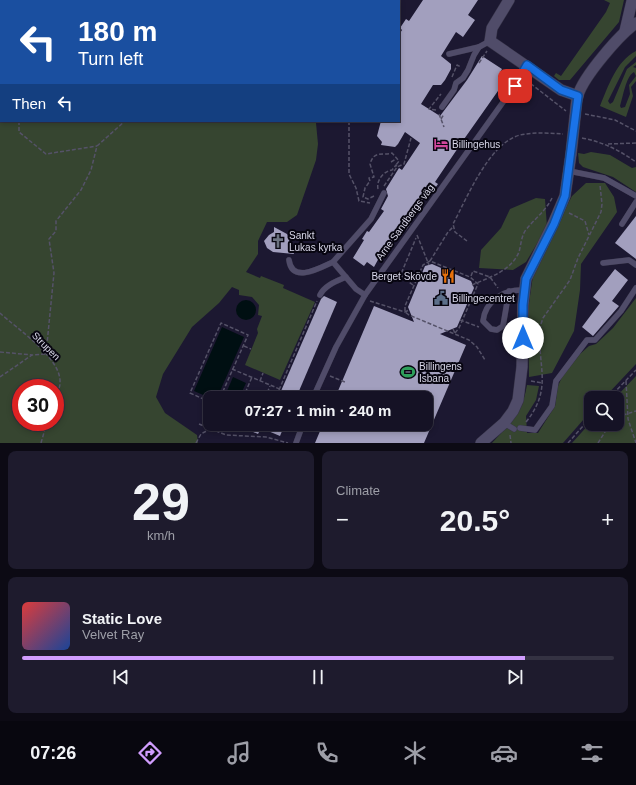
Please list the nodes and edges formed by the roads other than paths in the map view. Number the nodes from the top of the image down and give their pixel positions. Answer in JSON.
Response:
{"nodes":[{"id":1,"x":508,"y":0,"type":"edge"},
{"id":2,"x":633,"y":3,"type":"edge"},
{"id":3,"x":636,"y":23,"type":"edge"},
{"id":4,"x":625,"y":31,"type":"junction"},
{"id":5,"x":490,"y":41,"type":"junction"},
{"id":6,"x":479,"y":47,"type":"junction"},
{"id":7,"x":449,"y":54,"type":"dead end"},
{"id":8,"x":527,"y":65,"type":"junction"},
{"id":9,"x":578,"y":96,"type":"junction"},
{"id":10,"x":440,"y":108,"type":"road end"},
{"id":11,"x":569,"y":171,"type":"junction"},
{"id":12,"x":382,"y":192,"type":"road end"},
{"id":13,"x":636,"y":196,"type":"edge"},
{"id":14,"x":636,"y":202,"type":"edge"},
{"id":15,"x":622,"y":224,"type":"dead end"},
{"id":16,"x":289,"y":260,"type":"dead end"},
{"id":17,"x":333,"y":262,"type":"junction"},
{"id":18,"x":603,"y":262,"type":"dead end"},
{"id":19,"x":636,"y":265,"type":"edge"},
{"id":20,"x":346,"y":277,"type":"junction"},
{"id":21,"x":636,"y":288,"type":"edge"},
{"id":22,"x":524,"y":290,"type":"junction"},
{"id":23,"x":506,"y":293,"type":"junction"},
{"id":24,"x":320,"y":295,"type":"road end"},
{"id":25,"x":365,"y":295,"type":"junction"},
{"id":26,"x":316,"y":391,"type":"edge"},
{"id":27,"x":504,"y":423,"type":"junction"},
{"id":28,"x":520,"y":428,"type":"road end"},
{"id":29,"x":514,"y":429,"type":"road end"},
{"id":30,"x":300,"y":431,"type":"edge"},
{"id":31,"x":296,"y":443,"type":"edge"},
{"id":32,"x":481,"y":443,"type":"edge"}],
"edges":[{"from":1,"to":5,"type":"street"},
{"from":2,"to":4,"type":"street"},
{"from":3,"to":4,"type":"street"},
{"from":4,"to":9,"type":"street"},
{"from":5,"to":6,"type":"lane"},
{"from":5,"to":8,"type":"street"},
{"from":6,"to":7,"type":"lane"},
{"from":6,"to":10,"type":"lane"},
{"from":8,"to":9,"type":"street"},
{"from":8,"to":25,"type":"lane","name":"Arne Sandbergs väg"},
{"from":9,"to":11,"type":"street","bridge":true},
{"from":11,"to":13,"type":"lane"},
{"from":11,"to":22,"type":"street"},
{"from":12,"to":17,"type":"lane"},
{"from":14,"to":15,"type":"lane"},
{"from":16,"to":17,"type":"lane"},
{"from":17,"to":20,"type":"lane"},
{"from":18,"to":19,"type":"lane"},
{"from":20,"to":24,"type":"lane"},
{"from":20,"to":25,"type":"lane"},
{"from":21,"to":28,"type":"lane"},
{"from":22,"to":23,"type":"lane"},
{"from":22,"to":27,"type":"street"},
{"from":23,"to":23,"type":"lane"},
{"from":25,"to":26,"type":"lane","name":"Arne Sandbergs väg"},
{"from":27,"to":29,"type":"lane"},
{"from":27,"to":32,"type":"street"},
{"from":30,"to":31,"type":"lane"}]}
